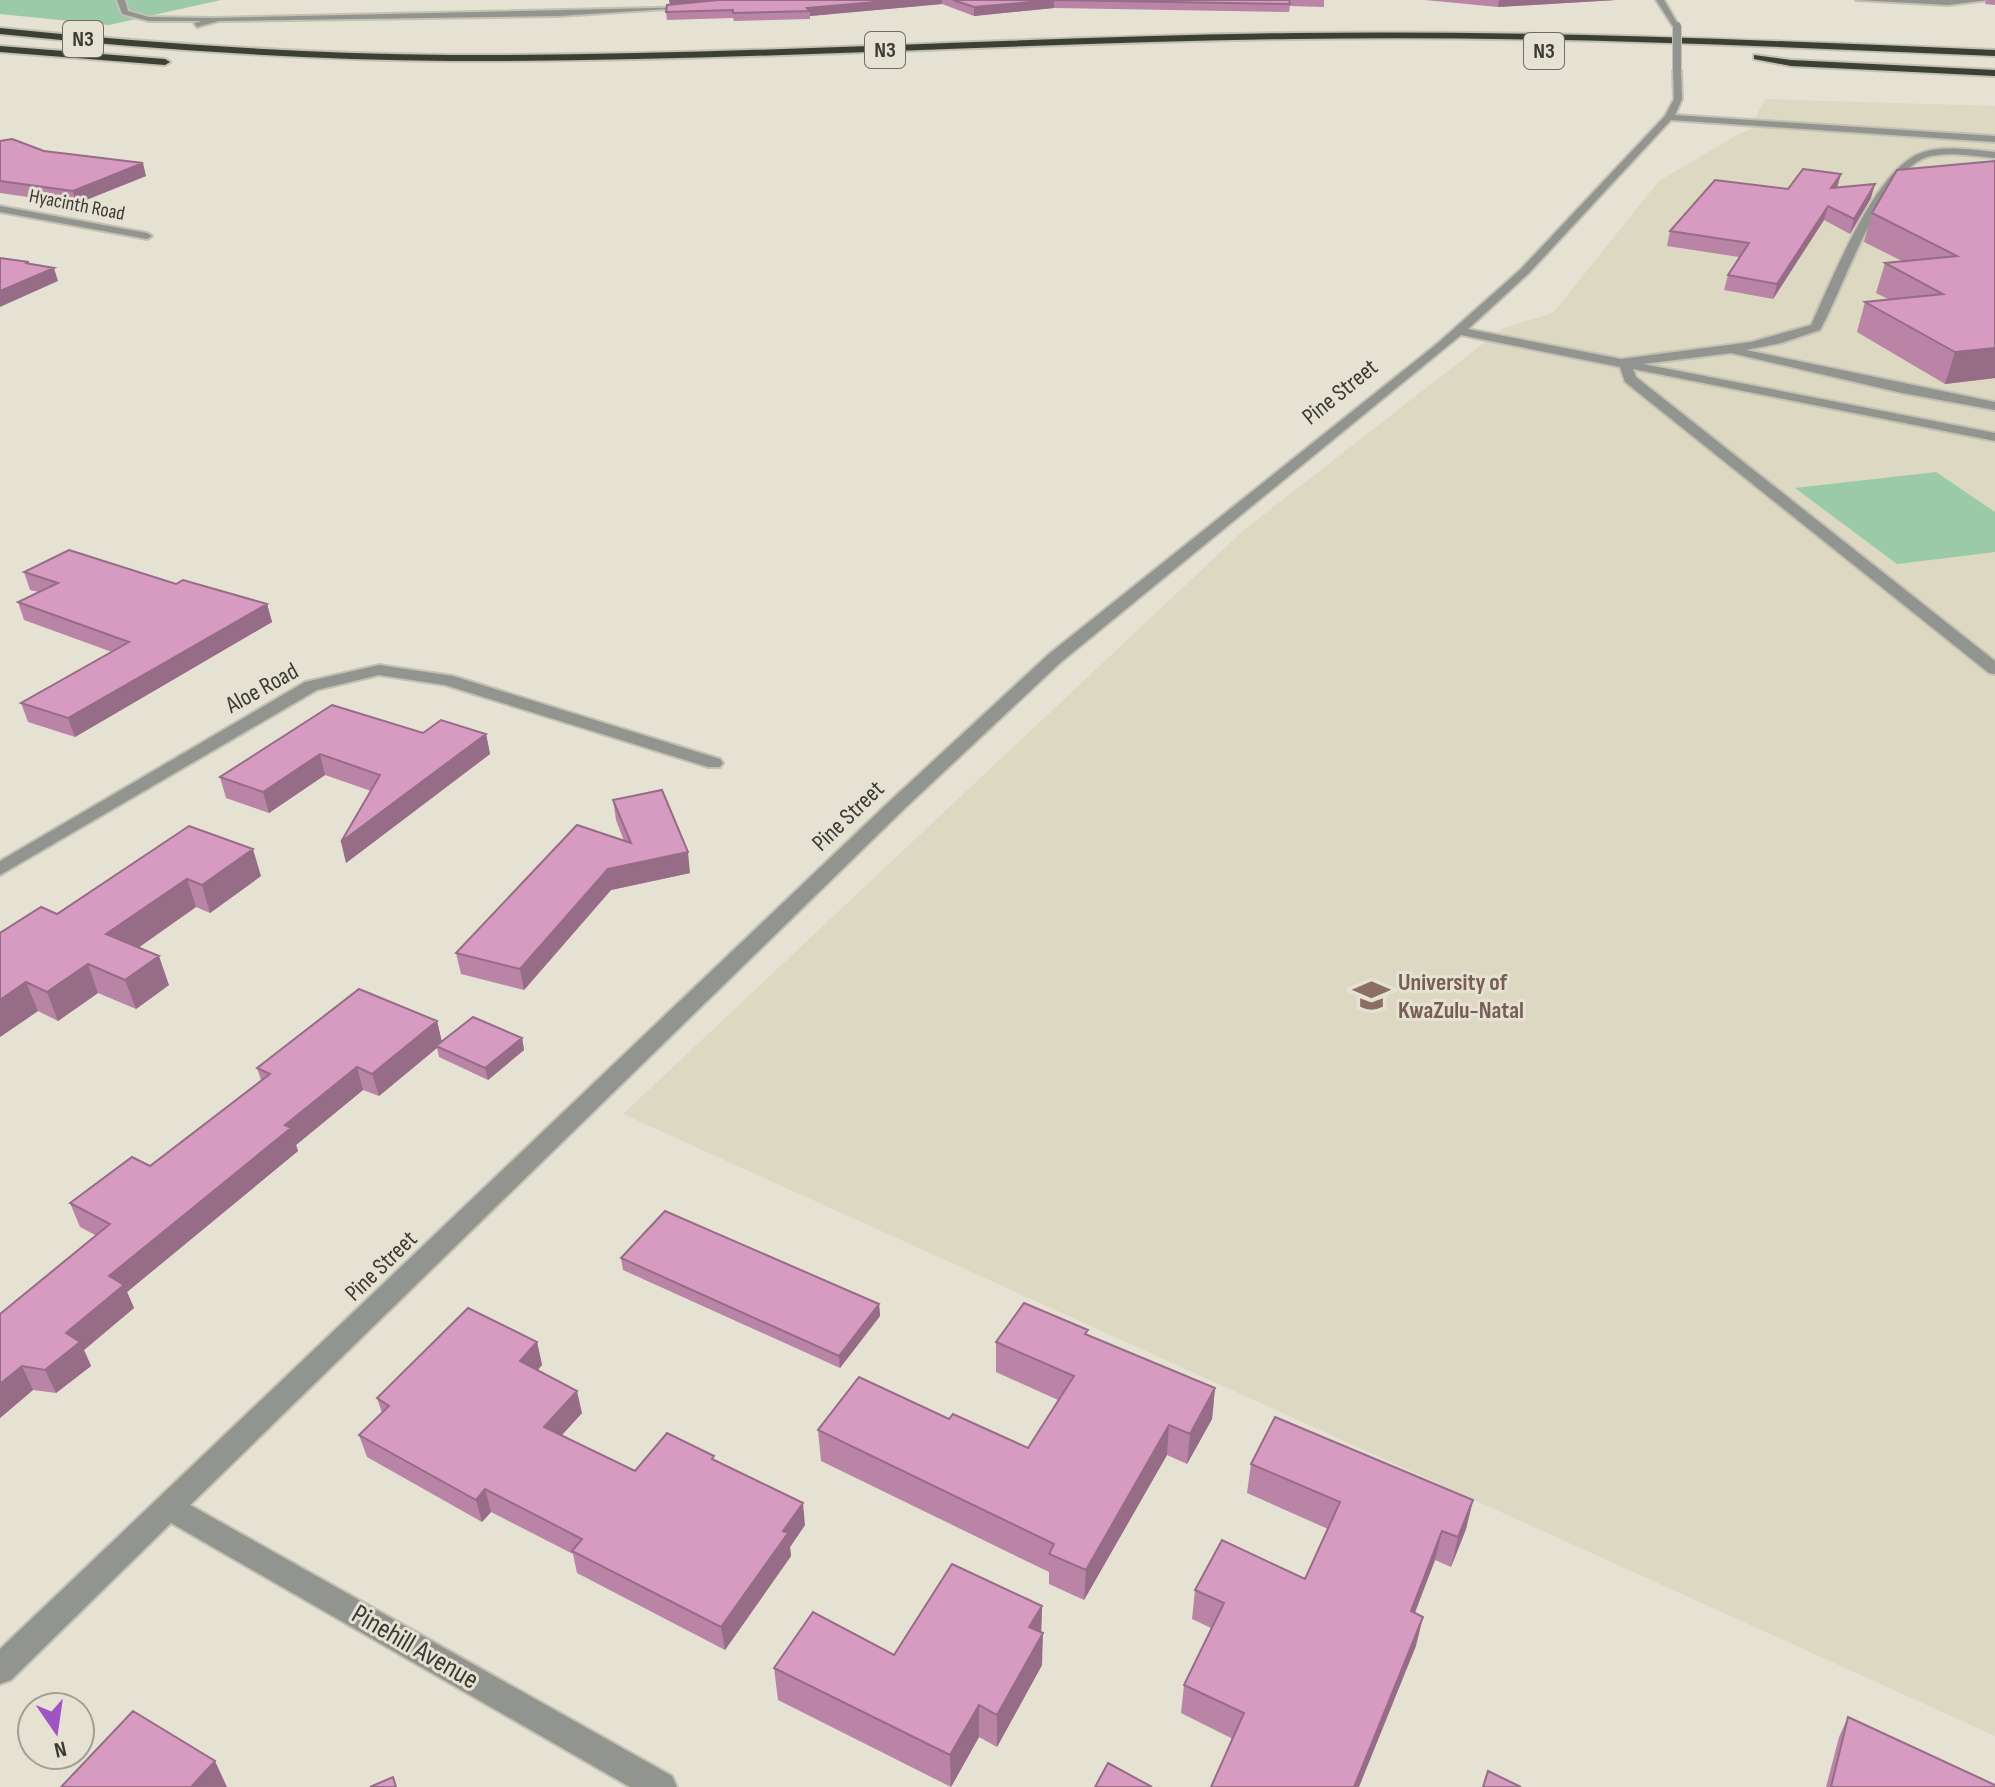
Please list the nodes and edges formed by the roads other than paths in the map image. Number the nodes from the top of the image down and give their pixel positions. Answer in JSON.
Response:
{"nodes":[{"id":1,"x":121,"y":0,"type":"edge"},
{"id":2,"x":1660,"y":0,"type":"edge"},
{"id":3,"x":1860,"y":0,"type":"edge"},
{"id":4,"x":1985,"y":0,"type":"edge"},
{"id":5,"x":709,"y":5,"type":"edge"},
{"id":6,"x":219,"y":19,"type":"junction"},
{"id":7,"x":197,"y":25,"type":"dead end"},
{"id":8,"x":0,"y":31,"type":"edge"},
{"id":9,"x":1751,"y":41,"type":"junction"},
{"id":10,"x":1995,"y":45,"type":"edge"},
{"id":11,"x":0,"y":49,"type":"edge"},
{"id":12,"x":1995,"y":53,"type":"edge"},
{"id":13,"x":1697,"y":56,"type":"dead end"},
{"id":14,"x":1743,"y":57,"type":"dead end"},
{"id":15,"x":1672,"y":63,"type":"junction"},
{"id":16,"x":183,"y":64,"type":"dead end"},
{"id":17,"x":1995,"y":70,"type":"edge"},
{"id":18,"x":1669,"y":117,"type":"junction"},
{"id":19,"x":1995,"y":139,"type":"edge"},
{"id":20,"x":1995,"y":155,"type":"edge"},
{"id":21,"x":0,"y":209,"type":"edge"},
{"id":22,"x":147,"y":236,"type":"dead end"},
{"id":23,"x":1459,"y":331,"type":"junction"},
{"id":24,"x":1720,"y":348,"type":"junction"},
{"id":25,"x":1625,"y":362,"type":"junction"},
{"id":26,"x":1995,"y":406,"type":"edge"},
{"id":27,"x":1995,"y":437,"type":"edge"},
{"id":28,"x":1995,"y":669,"type":"edge"},
{"id":29,"x":714,"y":763,"type":"dead end"},
{"id":30,"x":0,"y":869,"type":"edge"},
{"id":31,"x":168,"y":1507,"type":"junction"},
{"id":32,"x":0,"y":1670,"type":"edge"},
{"id":33,"x":661,"y":1787,"type":"edge"}],
"edges":[{"from":1,"to":6,"type":"street"},
{"from":2,"to":15,"type":"street","bridge":true},
{"from":3,"to":4,"type":"street"},
{"from":5,"to":6,"type":"street"},
{"from":6,"to":7,"type":"street"},
{"from":8,"to":9,"type":"highway","number":"N3"},
{"from":9,"to":10,"type":"highway"},
{"from":9,"to":12,"type":"highway","number":"N3"},
{"from":11,"to":16,"type":"highway","number":"N3"},
{"from":13,"to":15,"type":"highway"},
{"from":14,"to":17,"type":"highway"},
{"from":15,"to":18,"type":"street"},
{"from":18,"to":19,"type":"street"},
{"from":18,"to":23,"type":"street","name":"Pine Street"},
{"from":20,"to":24,"type":"street"},
{"from":21,"to":22,"type":"street","name":"Hyacinth Road"},
{"from":23,"to":25,"type":"street"},
{"from":23,"to":31,"type":"street","name":"Pine Street"},
{"from":24,"to":25,"type":"street"},
{"from":24,"to":26,"type":"street"},
{"from":25,"to":27,"type":"street"},
{"from":25,"to":28,"type":"street"},
{"from":29,"to":30,"type":"street","name":"Aloe Road"},
{"from":31,"to":32,"type":"street","name":"Pine Street"},
{"from":31,"to":33,"type":"street","name":"Pinehill Avenue"}]}
